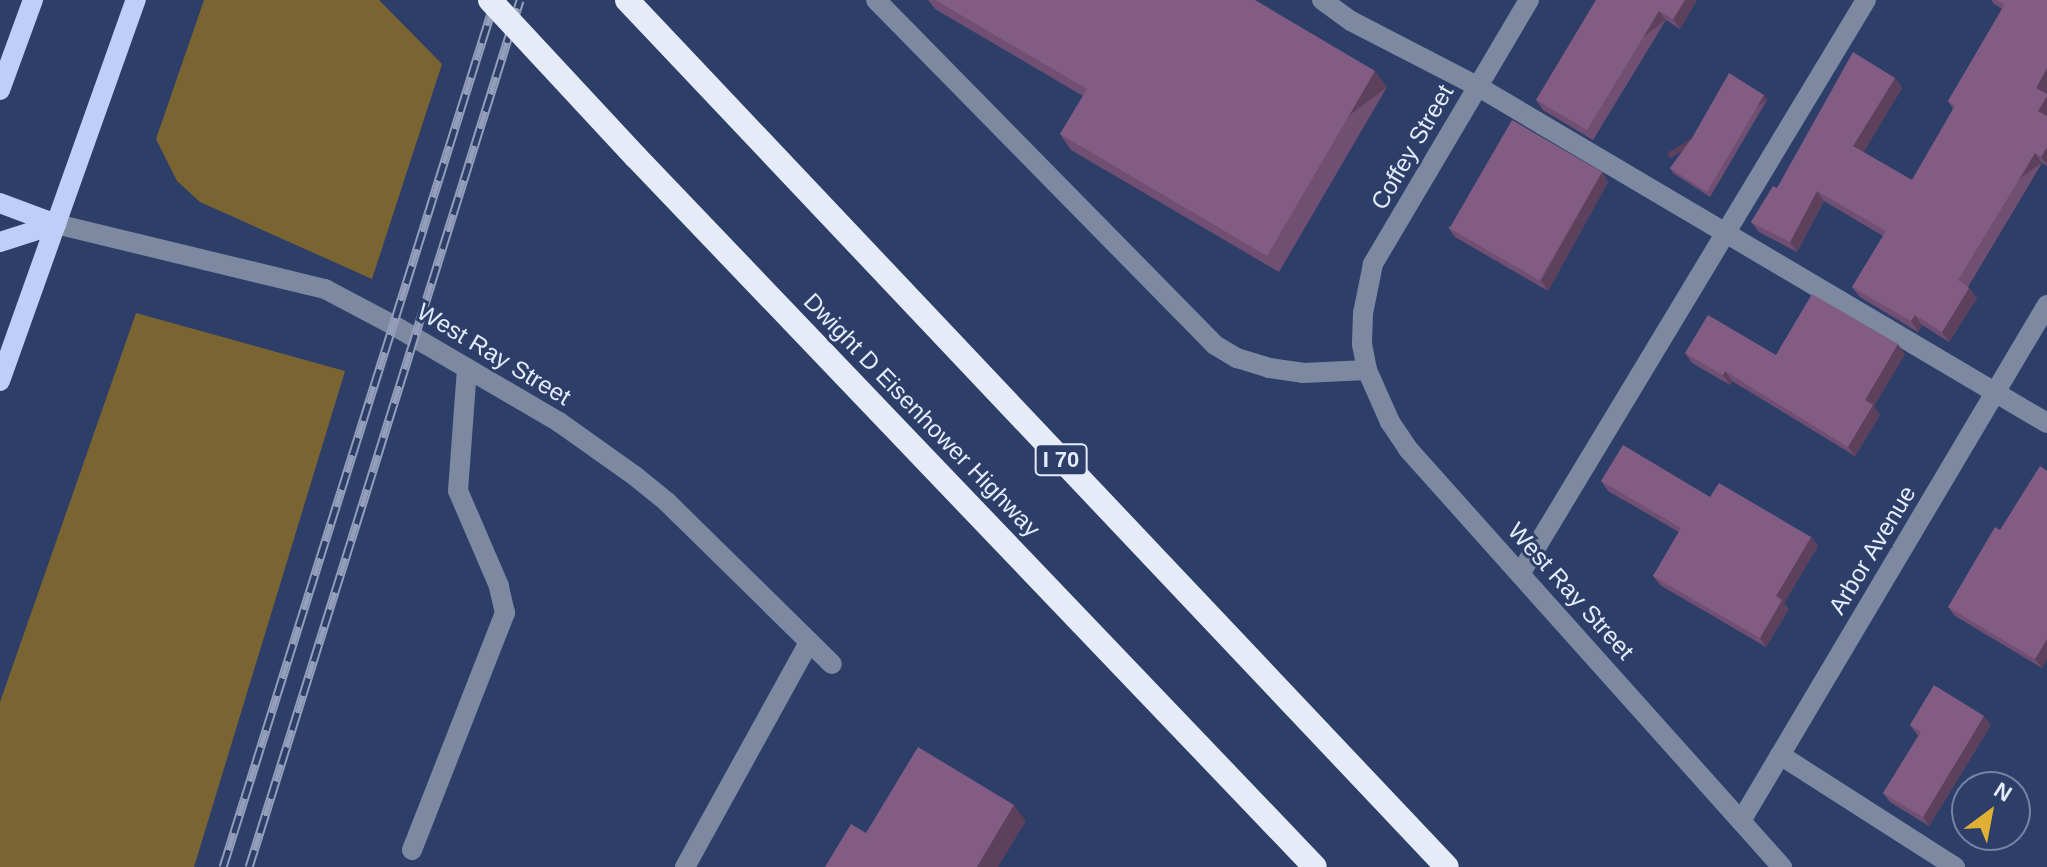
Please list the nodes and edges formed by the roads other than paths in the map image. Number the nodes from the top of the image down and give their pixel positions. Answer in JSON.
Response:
{"nodes":[{"id":1,"x":33,"y":0,"type":"edge"},
{"id":2,"x":136,"y":0,"type":"edge"},
{"id":3,"x":490,"y":0,"type":"edge"},
{"id":4,"x":876,"y":0,"type":"edge"},
{"id":5,"x":1322,"y":0,"type":"edge"},
{"id":6,"x":1529,"y":0,"type":"edge"},
{"id":7,"x":1866,"y":0,"type":"edge"},
{"id":8,"x":630,"y":3,"type":"edge"},
{"id":9,"x":1477,"y":86,"type":"junction"},
{"id":10,"x":0,"y":90,"type":"edge"},
{"id":11,"x":0,"y":203,"type":"edge"},
{"id":12,"x":56,"y":224,"type":"junction"},
{"id":13,"x":1727,"y":236,"type":"junction"},
{"id":14,"x":0,"y":242,"type":"edge"},
{"id":15,"x":2047,"y":305,"type":"edge"},
{"id":16,"x":1363,"y":328,"type":"joint"},
{"id":17,"x":467,"y":368,"type":"junction"},
{"id":18,"x":1367,"y":370,"type":"junction"},
{"id":19,"x":0,"y":381,"type":"edge"},
{"id":20,"x":1994,"y":394,"type":"junction"},
{"id":21,"x":2047,"y":423,"type":"edge"},
{"id":22,"x":1520,"y":574,"type":"junction"},
{"id":23,"x":809,"y":642,"type":"junction"},
{"id":24,"x":832,"y":664,"type":"dead end"},
{"id":25,"x":1780,"y":755,"type":"junction"},
{"id":26,"x":1741,"y":821,"type":"junction"},
{"id":27,"x":412,"y":850,"type":"dead end"},
{"id":28,"x":685,"y":867,"type":"edge"},
{"id":29,"x":1315,"y":867,"type":"edge"},
{"id":30,"x":1447,"y":867,"type":"edge"},
{"id":31,"x":1782,"y":867,"type":"edge"},
{"id":32,"x":1955,"y":867,"type":"edge"}],
"edges":[{"from":1,"to":10,"type":"main road"},
{"from":2,"to":12,"type":"main road"},
{"from":3,"to":29,"type":"highway","name":"Dwight D Eisenhower Highway","bridge":true},
{"from":4,"to":18,"type":"street"},
{"from":5,"to":9,"type":"street"},
{"from":6,"to":9,"type":"street","name":"Coffey Street"},
{"from":7,"to":13,"type":"street"},
{"from":8,"to":30,"type":"highway","number":"I 70"},
{"from":9,"to":13,"type":"street"},
{"from":9,"to":16,"type":"street","name":"Coffey Street"},
{"from":11,"to":12,"type":"main road","name":"West Ray Street"},
{"from":12,"to":14,"type":"main road"},
{"from":12,"to":17,"type":"street","name":"West Ray Street"},
{"from":12,"to":19,"type":"main road"},
{"from":13,"to":20,"type":"street"},
{"from":13,"to":22,"type":"street"},
{"from":15,"to":20,"type":"street","name":"Arbor Avenue"},
{"from":16,"to":18,"type":"street","name":"West Ray Street"},
{"from":17,"to":23,"type":"street","name":"West Ray Street"},
{"from":17,"to":27,"type":"street"},
{"from":18,"to":22,"type":"street","name":"West Ray Street"},
{"from":20,"to":21,"type":"street"},
{"from":20,"to":25,"type":"street","name":"Arbor Avenue"},
{"from":22,"to":26,"type":"street","name":"West Ray Street"},
{"from":23,"to":24,"type":"street","name":"West Ray Street"},
{"from":23,"to":28,"type":"street"},
{"from":25,"to":26,"type":"street","name":"Arbor Avenue"},
{"from":25,"to":32,"type":"street"},
{"from":26,"to":31,"type":"street","name":"West Ray Street"}]}
